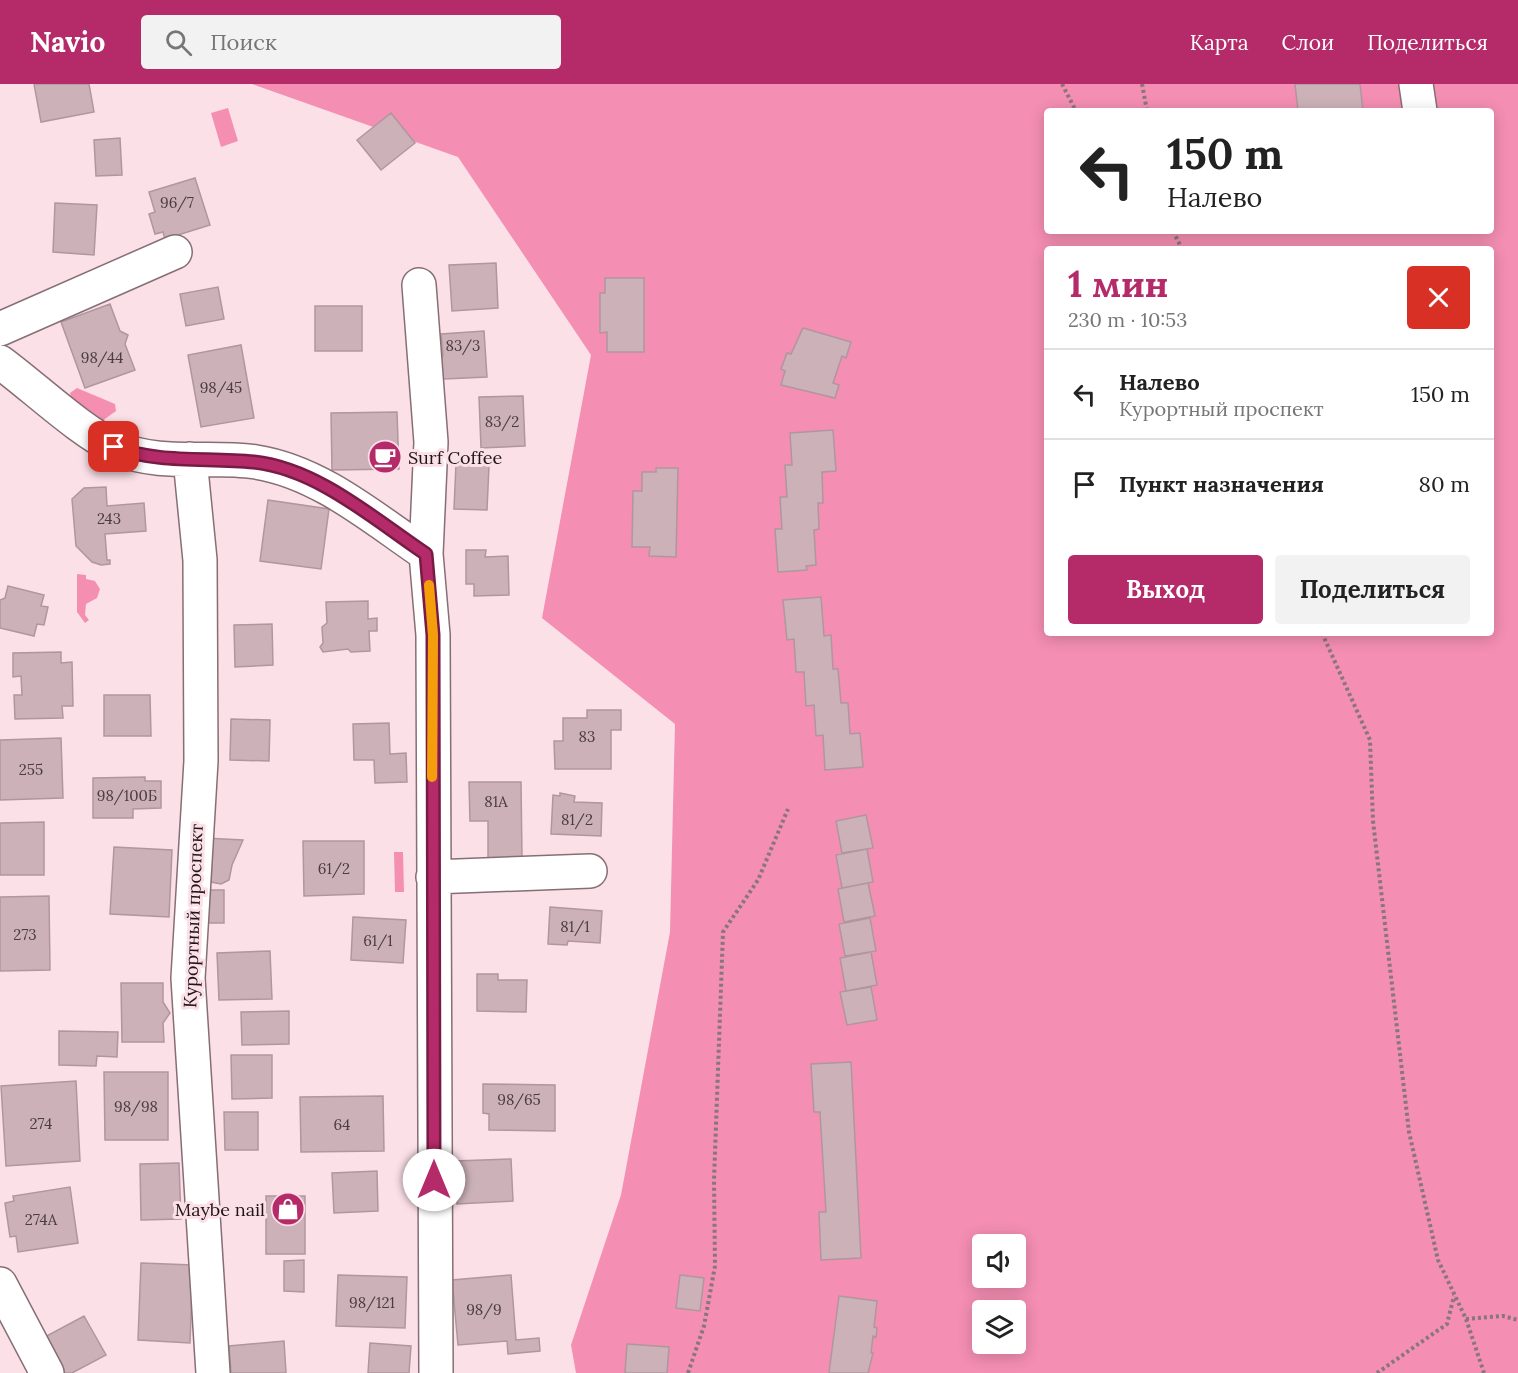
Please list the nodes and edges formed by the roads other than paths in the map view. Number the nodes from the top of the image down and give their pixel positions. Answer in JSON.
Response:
{"nodes":[{"id":1,"x":1416,"y":84,"type":"edge"},
{"id":2,"x":1420,"y":108,"type":"edge"},
{"id":3,"x":175,"y":252,"type":"dead end"},
{"id":4,"x":419,"y":285,"type":"dead end"},
{"id":5,"x":0,"y":329,"type":"edge"},
{"id":6,"x":0,"y":362,"type":"edge"},
{"id":7,"x":190,"y":459,"type":"junction"},
{"id":8,"x":426,"y":554,"type":"junction"},
{"id":9,"x":590,"y":871,"type":"dead end"},
{"id":10,"x":433,"y":876,"type":"junction"},
{"id":11,"x":0,"y":1284,"type":"edge"},
{"id":12,"x":47,"y":1373,"type":"edge"},
{"id":13,"x":213,"y":1373,"type":"edge"},
{"id":14,"x":436,"y":1373,"type":"edge"}],
"edges":[{"from":1,"to":2,"type":"street"},
{"from":3,"to":5,"type":"street"},
{"from":4,"to":8,"type":"street"},
{"from":6,"to":7,"type":"street"},
{"from":7,"to":8,"type":"street"},
{"from":7,"to":13,"type":"street","name":"Курортный проспект"},
{"from":8,"to":10,"type":"street"},
{"from":9,"to":10,"type":"street"},
{"from":10,"to":14,"type":"street"},
{"from":11,"to":12,"type":"street"}]}
